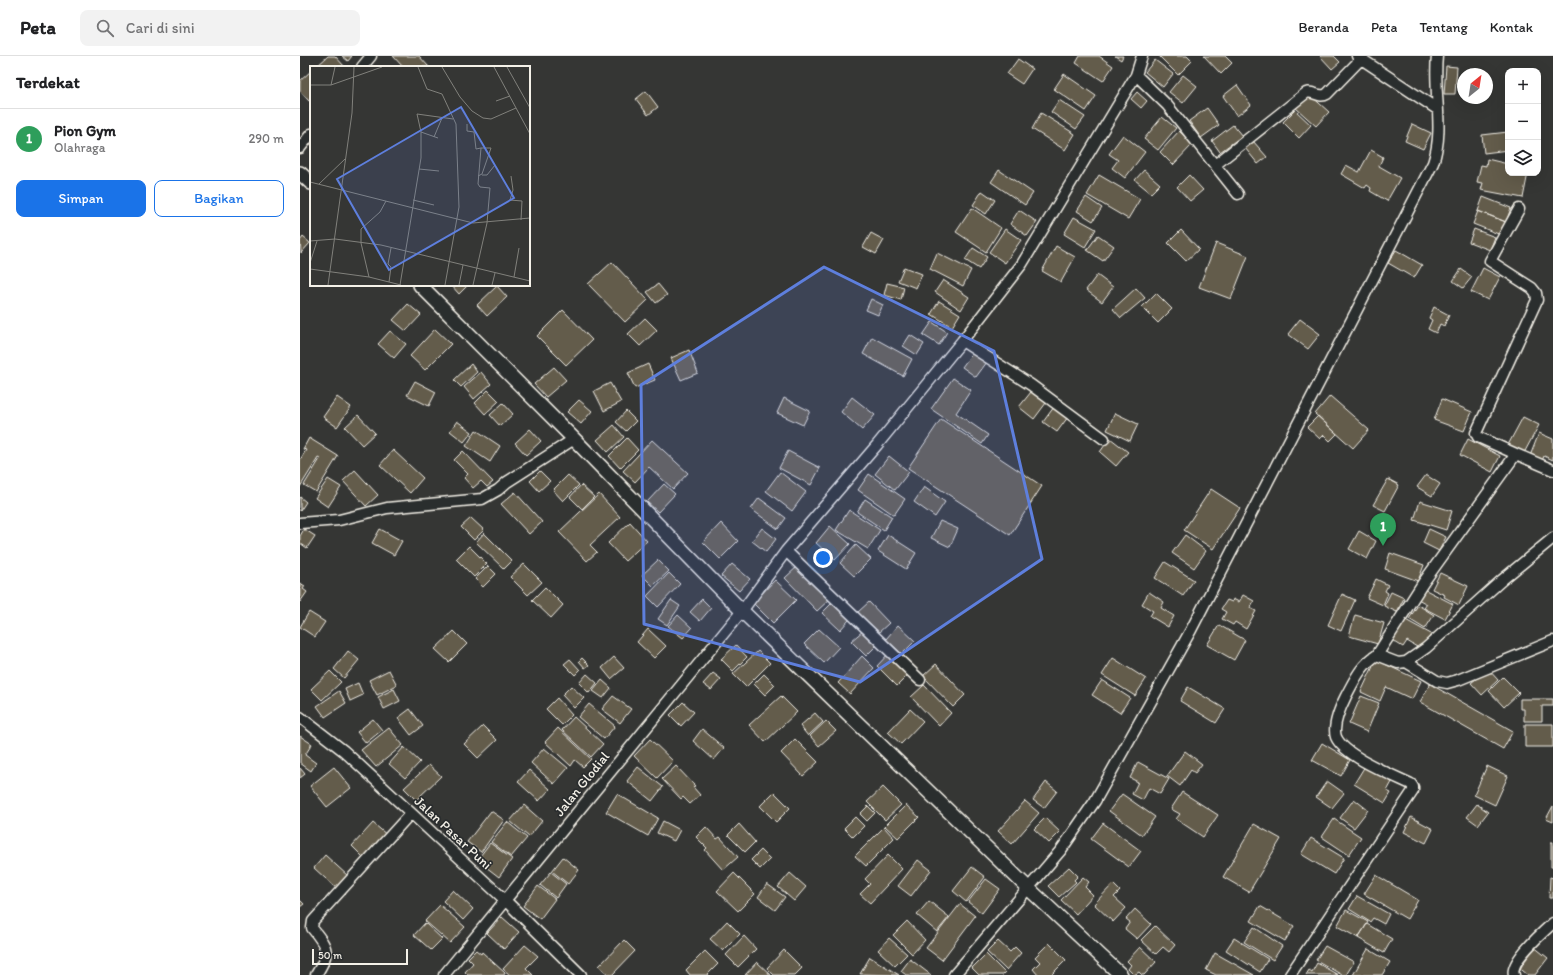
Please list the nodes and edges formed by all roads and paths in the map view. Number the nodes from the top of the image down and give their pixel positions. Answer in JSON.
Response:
{"nodes":[{"id":1,"x":371,"y":56,"type":"edge"},
{"id":2,"x":1142,"y":56,"type":"edge"},
{"id":3,"x":1437,"y":56,"type":"edge"},
{"id":4,"x":1359,"y":58,"type":"edge"},
{"id":5,"x":363,"y":66,"type":"edge"},
{"id":6,"x":1136,"y":75,"type":"junction"},
{"id":7,"x":1437,"y":109,"type":"junction"},
{"id":8,"x":310,"y":135,"type":"edge"},
{"id":9,"x":300,"y":148,"type":"edge"},
{"id":10,"x":1215,"y":165,"type":"junction"},
{"id":11,"x":300,"y":173,"type":"edge"},
{"id":12,"x":310,"y":182,"type":"edge"},
{"id":13,"x":1238,"y":194,"type":"dead end"},
{"id":14,"x":1518,"y":209,"type":"dead end"},
{"id":15,"x":421,"y":286,"type":"edge"},
{"id":16,"x":962,"y":341,"type":"junction"},
{"id":17,"x":574,"y":439,"type":"junction"},
{"id":18,"x":1104,"y":439,"type":"dead end"},
{"id":19,"x":1516,"y":454,"type":"junction"},
{"id":20,"x":1553,"y":470,"type":"edge"},
{"id":21,"x":300,"y":523,"type":"edge"},
{"id":22,"x":1553,"y":538,"type":"edge"},
{"id":23,"x":786,"y":551,"type":"junction"},
{"id":24,"x":742,"y":611,"type":"junction"},
{"id":25,"x":1553,"y":640,"type":"edge"},
{"id":26,"x":1377,"y":655,"type":"junction"},
{"id":27,"x":1406,"y":662,"type":"junction"},
{"id":28,"x":920,"y":680,"type":"dead end"},
{"id":29,"x":300,"y":717,"type":"edge"},
{"id":30,"x":411,"y":813,"type":"junction"},
{"id":31,"x":1028,"y":888,"type":"junction"},
{"id":32,"x":505,"y":900,"type":"junction"},
{"id":33,"x":1553,"y":924,"type":"edge"},
{"id":34,"x":316,"y":975,"type":"edge"},
{"id":35,"x":444,"y":975,"type":"edge"},
{"id":36,"x":581,"y":975,"type":"edge"},
{"id":37,"x":954,"y":975,"type":"edge"},
{"id":38,"x":1121,"y":975,"type":"edge"},
{"id":39,"x":1290,"y":975,"type":"edge"},
{"id":40,"x":1514,"y":975,"type":"edge"}],
"edges":[{"from":1,"to":5,"type":"street"},
{"from":2,"to":6,"type":"street","name":"Jalan Glodial"},
{"from":3,"to":7,"type":"street"},
{"from":4,"to":7,"type":"street"},
{"from":4,"to":10,"type":"street"},
{"from":6,"to":10,"type":"street"},
{"from":6,"to":16,"type":"street","name":"Jalan Glodial"},
{"from":7,"to":31,"type":"street"},
{"from":8,"to":9,"type":"street"},
{"from":10,"to":13,"type":"street"},
{"from":11,"to":12,"type":"street"},
{"from":14,"to":19,"type":"street"},
{"from":15,"to":17,"type":"street"},
{"from":16,"to":18,"type":"street"},
{"from":16,"to":23,"type":"street","name":"Jalan Glodial"},
{"from":17,"to":21,"type":"street"},
{"from":17,"to":24,"type":"street"},
{"from":19,"to":20,"type":"street"},
{"from":19,"to":26,"type":"street"},
{"from":22,"to":27,"type":"street"},
{"from":23,"to":24,"type":"street","name":"Jalan Glodial"},
{"from":23,"to":28,"type":"street"},
{"from":24,"to":31,"type":"street"},
{"from":24,"to":32,"type":"street","name":"Jalan Glodial"},
{"from":25,"to":27,"type":"street"},
{"from":26,"to":27,"type":"street"},
{"from":26,"to":39,"type":"street"},
{"from":29,"to":30,"type":"street","name":"Jalan Pasar Puni"},
{"from":30,"to":32,"type":"street","name":"Jalan Pasar Puni"},
{"from":30,"to":34,"type":"street"},
{"from":31,"to":37,"type":"street"},
{"from":31,"to":38,"type":"street"},
{"from":32,"to":35,"type":"street","name":"Jalan Glodial"},
{"from":32,"to":36,"type":"street","name":"Jalan Pasar Puni"},
{"from":33,"to":40,"type":"street"}]}
